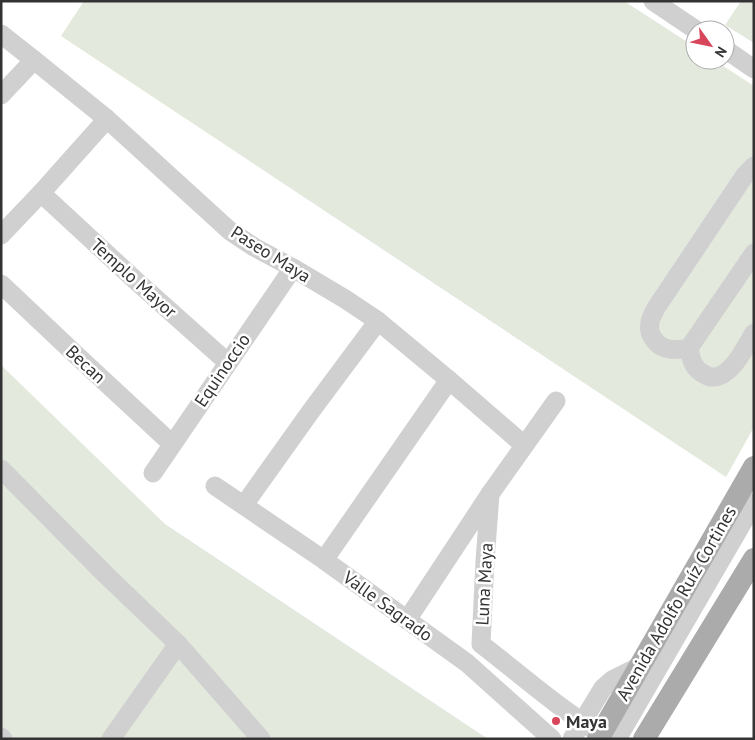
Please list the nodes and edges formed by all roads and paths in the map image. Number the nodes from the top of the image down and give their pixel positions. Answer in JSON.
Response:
{"nodes":[{"id":1,"x":653,"y":1,"type":"edge"},
{"id":2,"x":685,"y":23,"type":"edge"},
{"id":3,"x":1,"y":34,"type":"edge"},
{"id":4,"x":735,"y":56,"type":"edge"},
{"id":5,"x":34,"y":60,"type":"junction"},
{"id":6,"x":754,"y":68,"type":"edge"},
{"id":7,"x":1,"y":95,"type":"edge"},
{"id":8,"x":107,"y":119,"type":"junction"},
{"id":9,"x":754,"y":166,"type":"edge"},
{"id":10,"x":41,"y":193,"type":"junction"},
{"id":11,"x":1,"y":235,"type":"edge"},
{"id":12,"x":754,"y":253,"type":"edge"},
{"id":13,"x":293,"y":268,"type":"junction"},
{"id":14,"x":1,"y":284,"type":"edge"},
{"id":15,"x":378,"y":321,"type":"junction"},
{"id":16,"x":754,"y":333,"type":"edge"},
{"id":17,"x":689,"y":348,"type":"junction"},
{"id":18,"x":227,"y":362,"type":"junction"},
{"id":19,"x":449,"y":380,"type":"junction"},
{"id":20,"x":556,"y":401,"type":"dead end"},
{"id":21,"x":172,"y":444,"type":"junction"},
{"id":22,"x":524,"y":445,"type":"junction"},
{"id":23,"x":754,"y":467,"type":"edge"},
{"id":24,"x":1,"y":469,"type":"edge"},
{"id":25,"x":152,"y":473,"type":"dead end"},
{"id":26,"x":215,"y":486,"type":"dead end"},
{"id":27,"x":490,"y":494,"type":"junction"},
{"id":28,"x":754,"y":503,"type":"edge"},
{"id":29,"x":244,"y":505,"type":"junction"},
{"id":30,"x":754,"y":523,"type":"edge"},
{"id":31,"x":754,"y":559,"type":"edge"},
{"id":32,"x":324,"y":560,"type":"junction"},
{"id":33,"x":407,"y":620,"type":"junction"},
{"id":34,"x":178,"y":644,"type":"junction"},
{"id":35,"x":481,"y":644,"type":"junction"},
{"id":36,"x":467,"y":663,"type":"junction"},
{"id":37,"x":640,"y":666,"type":"junction"},
{"id":38,"x":582,"y":722,"type":"junction"},
{"id":39,"x":605,"y":737,"type":"edge"},
{"id":40,"x":111,"y":739,"type":"edge"},
{"id":41,"x":261,"y":739,"type":"edge"},
{"id":42,"x":552,"y":739,"type":"edge"},
{"id":43,"x":572,"y":739,"type":"edge"},
{"id":44,"x":629,"y":739,"type":"edge"},
{"id":45,"x":644,"y":739,"type":"edge"}],
"edges":[{"from":1,"to":2,"type":"street"},
{"from":3,"to":5,"type":"street","name":"Paseo Maya"},
{"from":4,"to":6,"type":"street"},
{"from":5,"to":7,"type":"street"},
{"from":5,"to":8,"type":"street","name":"Paseo Maya"},
{"from":8,"to":10,"type":"street"},
{"from":8,"to":13,"type":"street","name":"Paseo Maya"},
{"from":9,"to":17,"type":"street"},
{"from":10,"to":11,"type":"street"},
{"from":10,"to":18,"type":"street","name":"Templo Mayor"},
{"from":12,"to":17,"type":"street"},
{"from":13,"to":15,"type":"street","name":"Paseo Maya"},
{"from":13,"to":18,"type":"street","name":"Equinoccio"},
{"from":14,"to":21,"type":"street","name":"Becan"},
{"from":15,"to":19,"type":"street","name":"Paseo Maya"},
{"from":15,"to":29,"type":"street"},
{"from":16,"to":17,"type":"street"},
{"from":18,"to":21,"type":"street","name":"Equinoccio"},
{"from":19,"to":22,"type":"street","name":"Paseo Maya"},
{"from":19,"to":32,"type":"street"},
{"from":20,"to":22,"type":"street","name":"Luna Maya"},
{"from":21,"to":25,"type":"street","name":"Equinoccio"},
{"from":22,"to":27,"type":"street","name":"Luna Maya"},
{"from":23,"to":37,"type":"main road","name":"Avenida Adolfo Ruíz Cortines"},
{"from":24,"to":34,"type":"street"},
{"from":26,"to":29,"type":"street","name":"Valle Sagrado"},
{"from":27,"to":33,"type":"street","name":"Luna Maya"},
{"from":27,"to":35,"type":"street","name":"Luna Maya"},
{"from":28,"to":39,"type":"street"},
{"from":29,"to":32,"type":"street","name":"Valle Sagrado"},
{"from":30,"to":44,"type":"street"},
{"from":31,"to":45,"type":"main road"},
{"from":32,"to":33,"type":"street","name":"Valle Sagrado"},
{"from":33,"to":36,"type":"street","name":"Valle Sagrado"},
{"from":34,"to":40,"type":"street"},
{"from":34,"to":41,"type":"street"},
{"from":35,"to":36,"type":"street"},
{"from":35,"to":38,"type":"street","name":"Luna Maya"},
{"from":36,"to":42,"type":"street","name":"Valle Sagrado"},
{"from":37,"to":38,"type":"street"},
{"from":37,"to":39,"type":"main road","name":"Avenida Adolfo Ruíz Cortines"},
{"from":38,"to":39,"type":"street","name":"Luna Maya"},
{"from":38,"to":43,"type":"street"}]}
